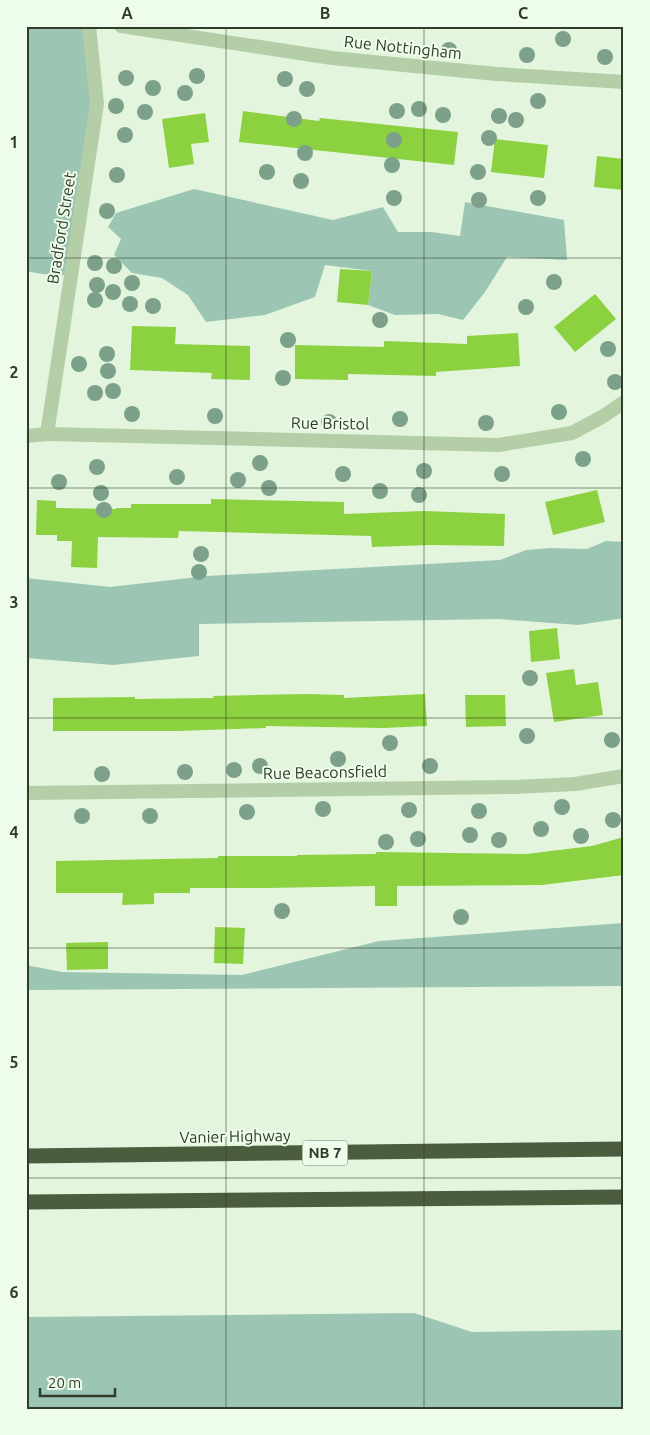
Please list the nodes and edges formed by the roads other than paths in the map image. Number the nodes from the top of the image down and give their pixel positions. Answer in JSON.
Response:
{"nodes":[{"id":1,"x":89,"y":26,"type":"edge"},
{"id":2,"x":121,"y":26,"type":"edge"},
{"id":3,"x":624,"y":82,"type":"edge"},
{"id":4,"x":624,"y":402,"type":"edge"},
{"id":5,"x":47,"y":434,"type":"junction"},
{"id":6,"x":26,"y":436,"type":"edge"},
{"id":7,"x":624,"y":776,"type":"edge"},
{"id":8,"x":26,"y":793,"type":"edge"},
{"id":9,"x":624,"y":1148,"type":"edge"},
{"id":10,"x":26,"y":1156,"type":"edge"},
{"id":11,"x":624,"y":1197,"type":"edge"},
{"id":12,"x":26,"y":1202,"type":"edge"}],
"edges":[{"from":1,"to":5,"type":"street","name":"Bradford Street"},
{"from":2,"to":3,"type":"street","name":"Rue Nottingham"},
{"from":4,"to":5,"type":"street","name":"Rue Bristol"},
{"from":5,"to":6,"type":"street","name":"Rue Bristol"},
{"from":7,"to":8,"type":"street","name":"Rue Beaconsfield"},
{"from":9,"to":10,"type":"highway","name":"Vanier Highway","number":"NB 7"},
{"from":11,"to":12,"type":"highway"}]}
